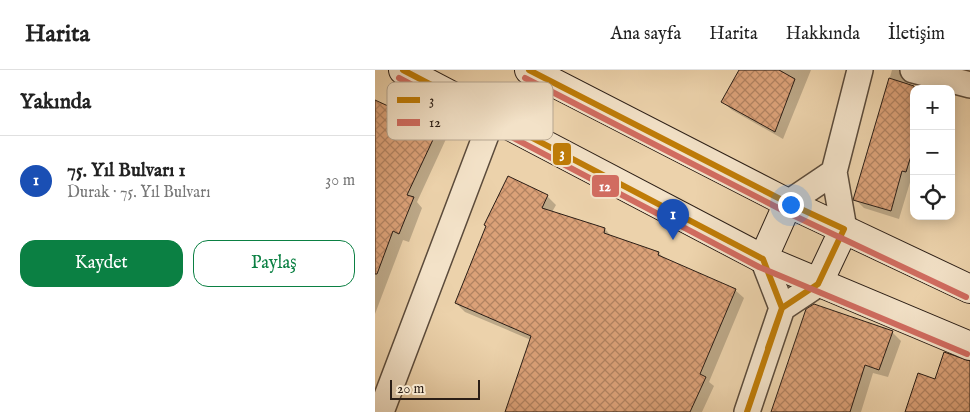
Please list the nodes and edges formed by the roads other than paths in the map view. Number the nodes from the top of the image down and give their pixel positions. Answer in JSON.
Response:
{"nodes":[{"id":1,"x":403,"y":70,"type":"edge"},
{"id":2,"x":529,"y":70,"type":"edge"},
{"id":3,"x":860,"y":70,"type":"edge"},
{"id":4,"x":913,"y":70,"type":"edge"},
{"id":5,"x":425,"y":82,"type":"edge"},
{"id":6,"x":552,"y":82,"type":"edge"},
{"id":7,"x":553,"y":82,"type":"edge"},
{"id":8,"x":970,"y":85,"type":"edge"},
{"id":9,"x":484,"y":140,"type":"edge"},
{"id":10,"x":533,"y":140,"type":"edge"},
{"id":11,"x":834,"y":172,"type":"junction"},
{"id":12,"x":787,"y":203,"type":"junction"},
{"id":13,"x":844,"y":229,"type":"junction"},
{"id":14,"x":763,"y":259,"type":"junction"},
{"id":15,"x":819,"y":284,"type":"junction"},
{"id":16,"x":970,"y":289,"type":"edge"},
{"id":17,"x":782,"y":308,"type":"junction"},
{"id":18,"x":970,"y":346,"type":"edge"},
{"id":19,"x":381,"y":412,"type":"edge"},
{"id":20,"x":747,"y":412,"type":"edge"}],
"edges":[{"from":1,"to":5,"type":"main road"},
{"from":2,"to":6,"type":"main road"},
{"from":3,"to":11,"type":"street"},
{"from":4,"to":8,"type":"street"},
{"from":7,"to":12,"type":"main road"},
{"from":9,"to":19,"type":"street"},
{"from":10,"to":14,"type":"main road"},
{"from":11,"to":12,"type":"street"},
{"from":11,"to":13,"type":"street"},
{"from":12,"to":13,"type":"main road"},
{"from":12,"to":14,"type":"main road"},
{"from":13,"to":15,"type":"main road"},
{"from":13,"to":16,"type":"main road"},
{"from":14,"to":15,"type":"main road"},
{"from":14,"to":17,"type":"street"},
{"from":15,"to":17,"type":"street"},
{"from":15,"to":18,"type":"main road"},
{"from":17,"to":20,"type":"street"}]}
